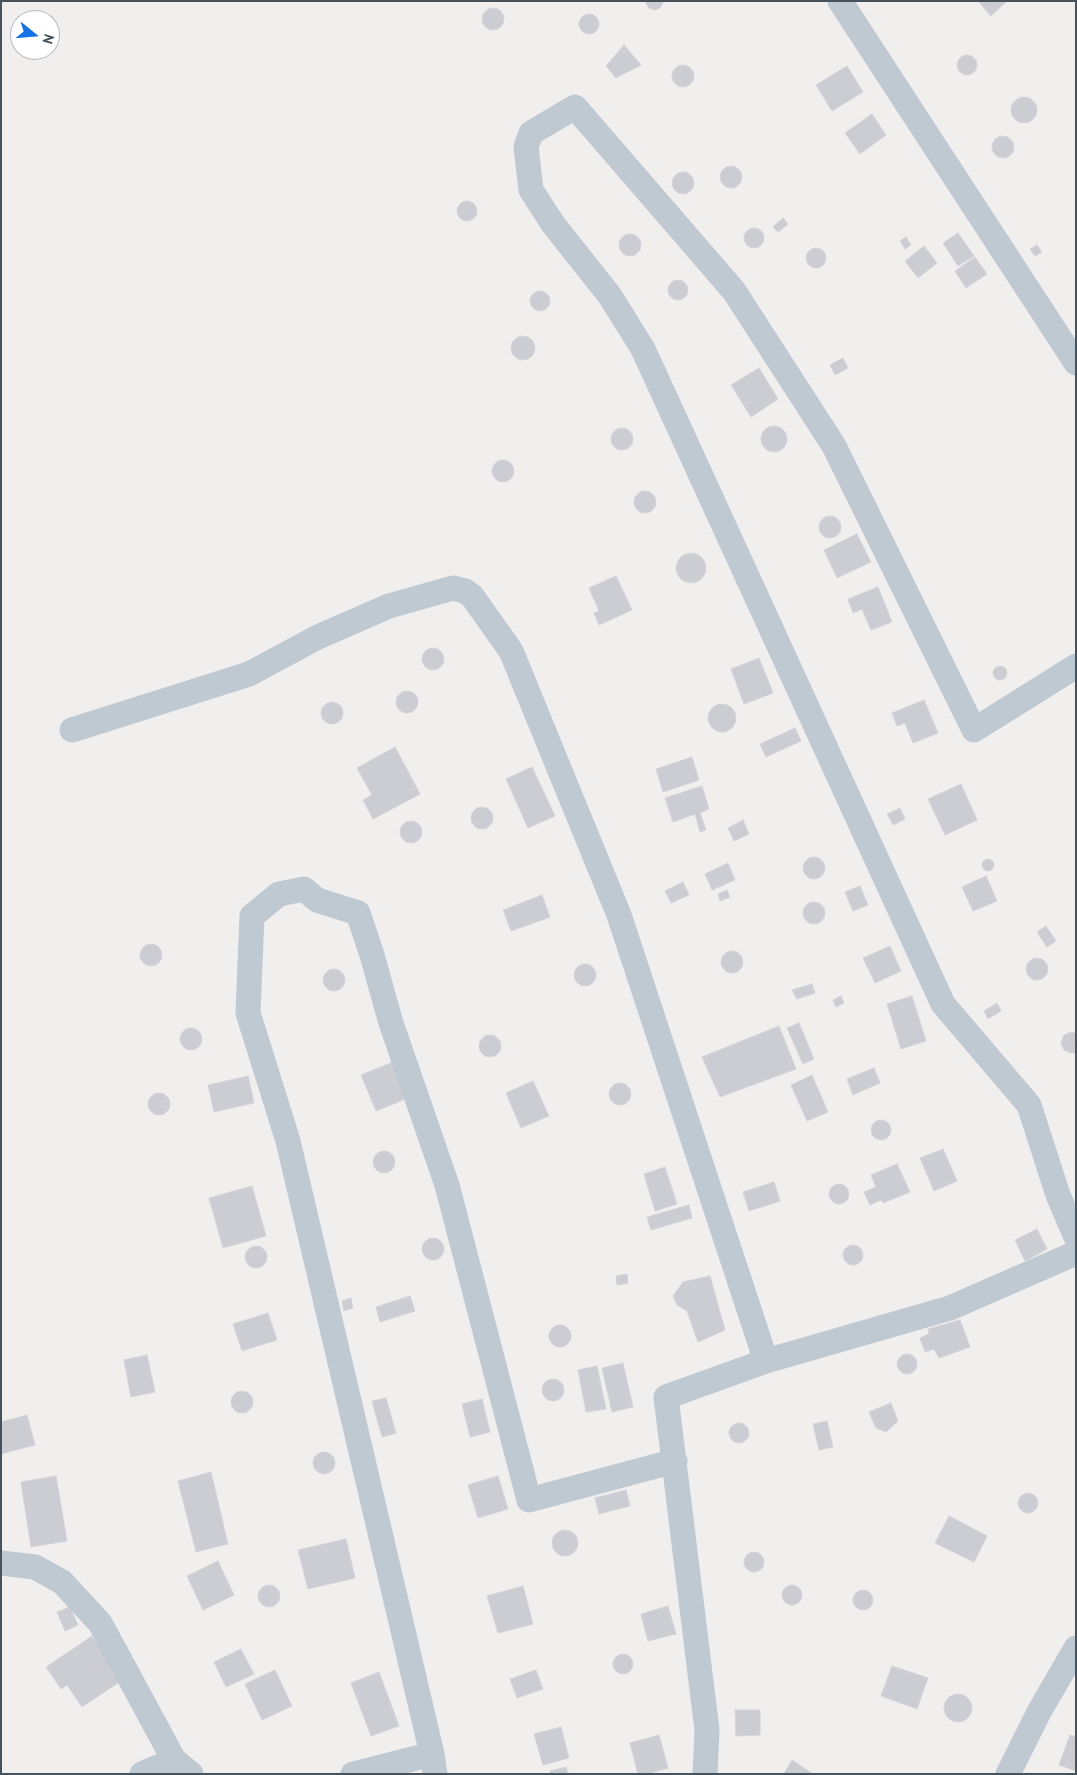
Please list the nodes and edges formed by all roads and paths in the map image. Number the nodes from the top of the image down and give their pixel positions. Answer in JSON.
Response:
{"nodes":[{"id":1,"x":840,"y":1,"type":"edge"},
{"id":2,"x":1076,"y":363,"type":"edge"},
{"id":3,"x":1076,"y":666,"type":"edge"},
{"id":4,"x":72,"y":730,"type":"dead end"},
{"id":5,"x":1076,"y":1237,"type":"edge"},
{"id":6,"x":1076,"y":1253,"type":"edge"},
{"id":7,"x":766,"y":1362,"type":"junction"},
{"id":8,"x":675,"y":1461,"type":"junction"},
{"id":9,"x":1,"y":1563,"type":"edge"},
{"id":10,"x":1076,"y":1648,"type":"edge"},
{"id":11,"x":434,"y":1764,"type":"edge"},
{"id":12,"x":182,"y":1767,"type":"edge"},
{"id":13,"x":142,"y":1774,"type":"edge"},
{"id":14,"x":353,"y":1774,"type":"edge"},
{"id":15,"x":705,"y":1774,"type":"edge"},
{"id":16,"x":1008,"y":1774,"type":"edge"}],
"edges":[{"from":1,"to":2,"type":"street"},
{"from":3,"to":5,"type":"street"},
{"from":4,"to":7,"type":"street"},
{"from":6,"to":7,"type":"street"},
{"from":7,"to":8,"type":"street"},
{"from":8,"to":11,"type":"street"},
{"from":8,"to":15,"type":"street"},
{"from":9,"to":12,"type":"street"},
{"from":10,"to":16,"type":"street"},
{"from":11,"to":14,"type":"street"},
{"from":12,"to":13,"type":"street"}]}
